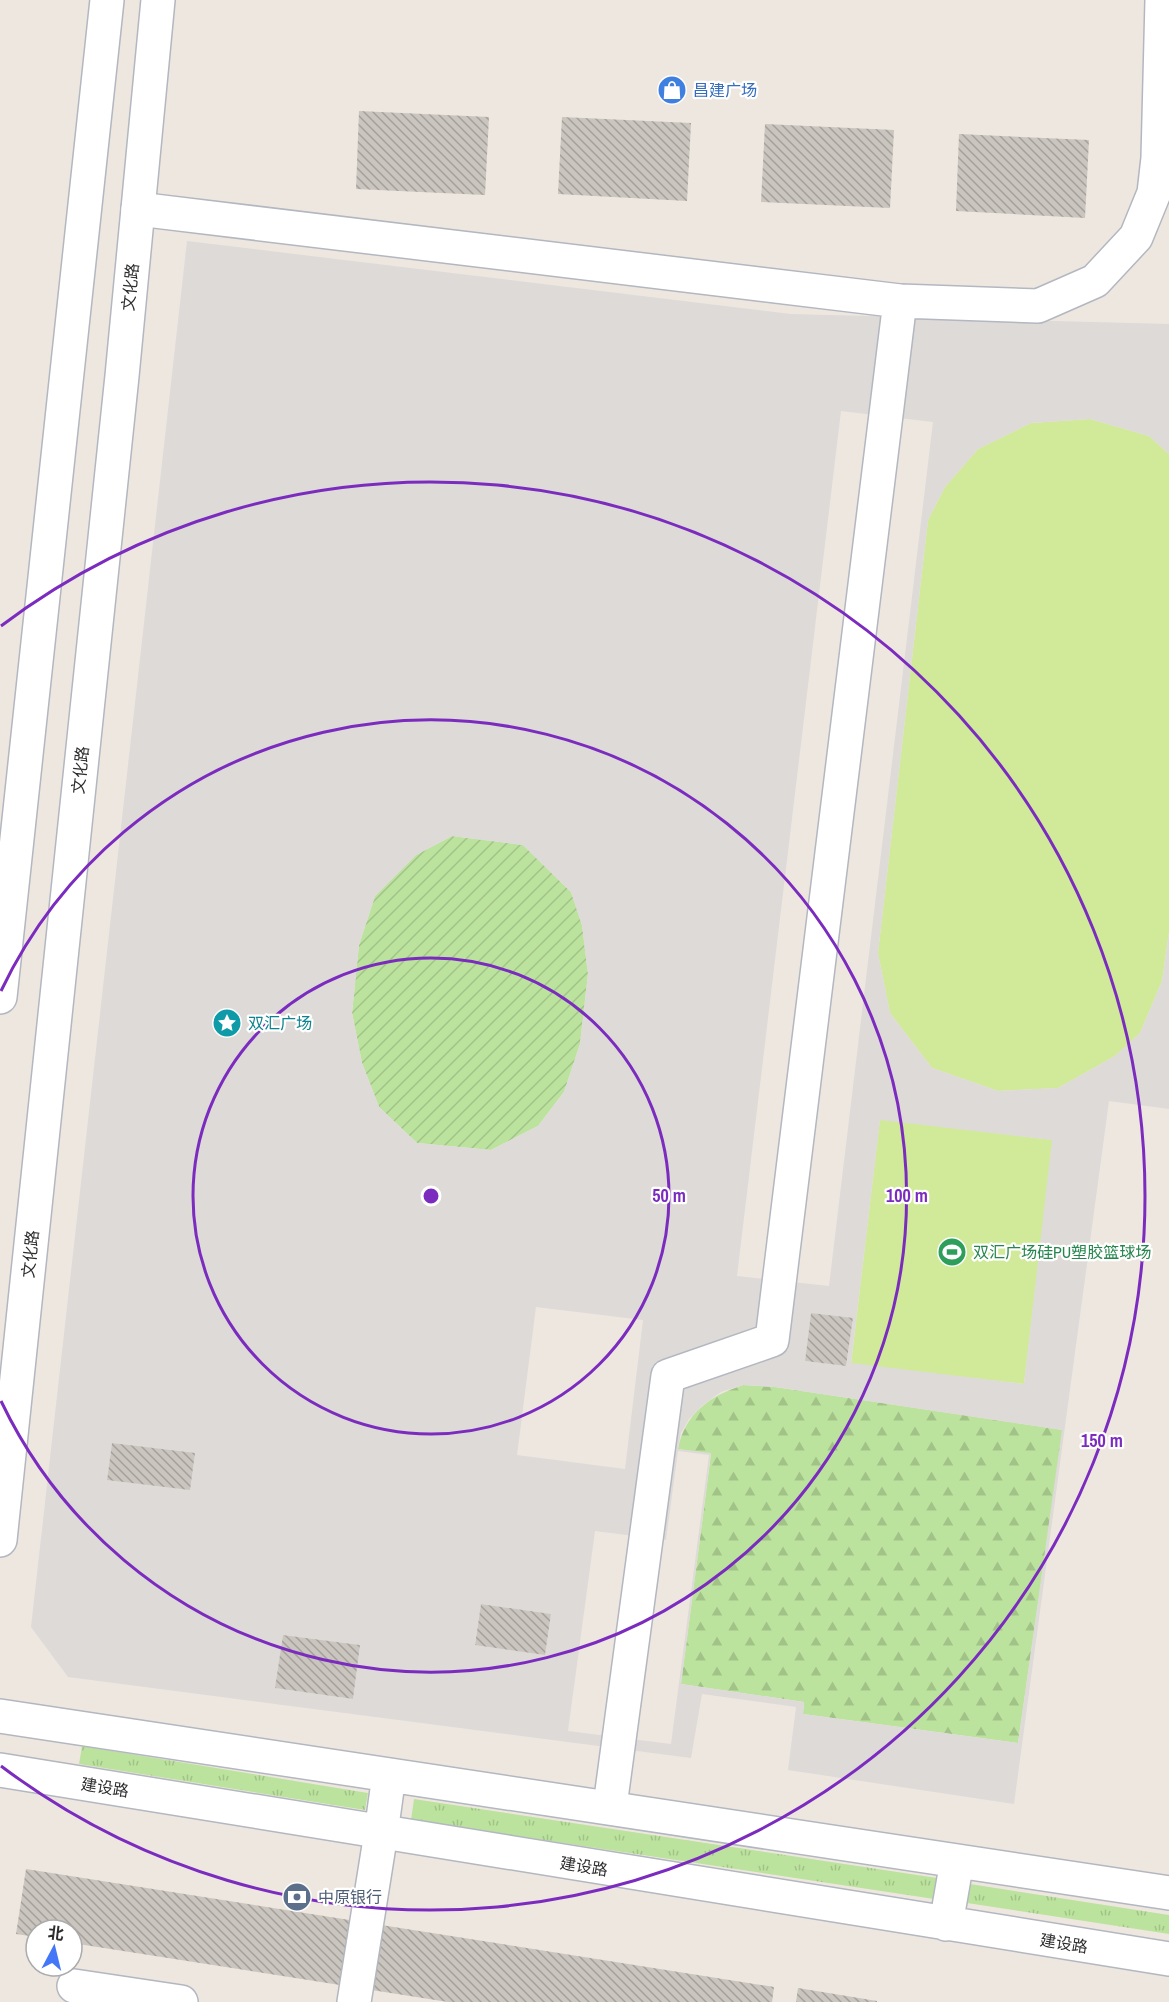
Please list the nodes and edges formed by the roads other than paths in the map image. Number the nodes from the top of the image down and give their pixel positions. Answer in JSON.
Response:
{"nodes":[{"id":1,"x":107,"y":0,"type":"edge"},
{"id":2,"x":158,"y":0,"type":"edge"},
{"id":3,"x":1162,"y":0,"type":"edge"},
{"id":4,"x":138,"y":209,"type":"junction"},
{"id":5,"x":900,"y":301,"type":"junction"},
{"id":6,"x":0,"y":997,"type":"edge"},
{"id":7,"x":0,"y":1540,"type":"edge"},
{"id":8,"x":0,"y":1716,"type":"edge"},
{"id":9,"x":0,"y":1770,"type":"edge"},
{"id":10,"x":389,"y":1775,"type":"junction"},
{"id":11,"x":610,"y":1806,"type":"junction"},
{"id":12,"x":381,"y":1833,"type":"junction"},
{"id":13,"x":957,"y":1861,"type":"junction"},
{"id":14,"x":1169,"y":1893,"type":"edge"},
{"id":15,"x":946,"y":1924,"type":"junction"},
{"id":16,"x":1169,"y":1959,"type":"edge"},
{"id":17,"x":74,"y":1986,"type":"dead end"},
{"id":18,"x":181,"y":2002,"type":"edge"},
{"id":19,"x":354,"y":2002,"type":"edge"}],
"edges":[{"from":1,"to":6,"type":"street"},
{"from":2,"to":4,"type":"street","name":"文化路"},
{"from":3,"to":5,"type":"street"},
{"from":4,"to":5,"type":"street"},
{"from":4,"to":7,"type":"street","name":"文化路"},
{"from":5,"to":11,"type":"street"},
{"from":8,"to":10,"type":"street"},
{"from":9,"to":12,"type":"street","name":"建设路"},
{"from":10,"to":11,"type":"street"},
{"from":10,"to":12,"type":"street"},
{"from":11,"to":13,"type":"street"},
{"from":12,"to":15,"type":"street","name":"建设路"},
{"from":12,"to":19,"type":"street"},
{"from":13,"to":14,"type":"street"},
{"from":13,"to":15,"type":"street"},
{"from":15,"to":16,"type":"street","name":"建设路"},
{"from":17,"to":18,"type":"street"}]}
